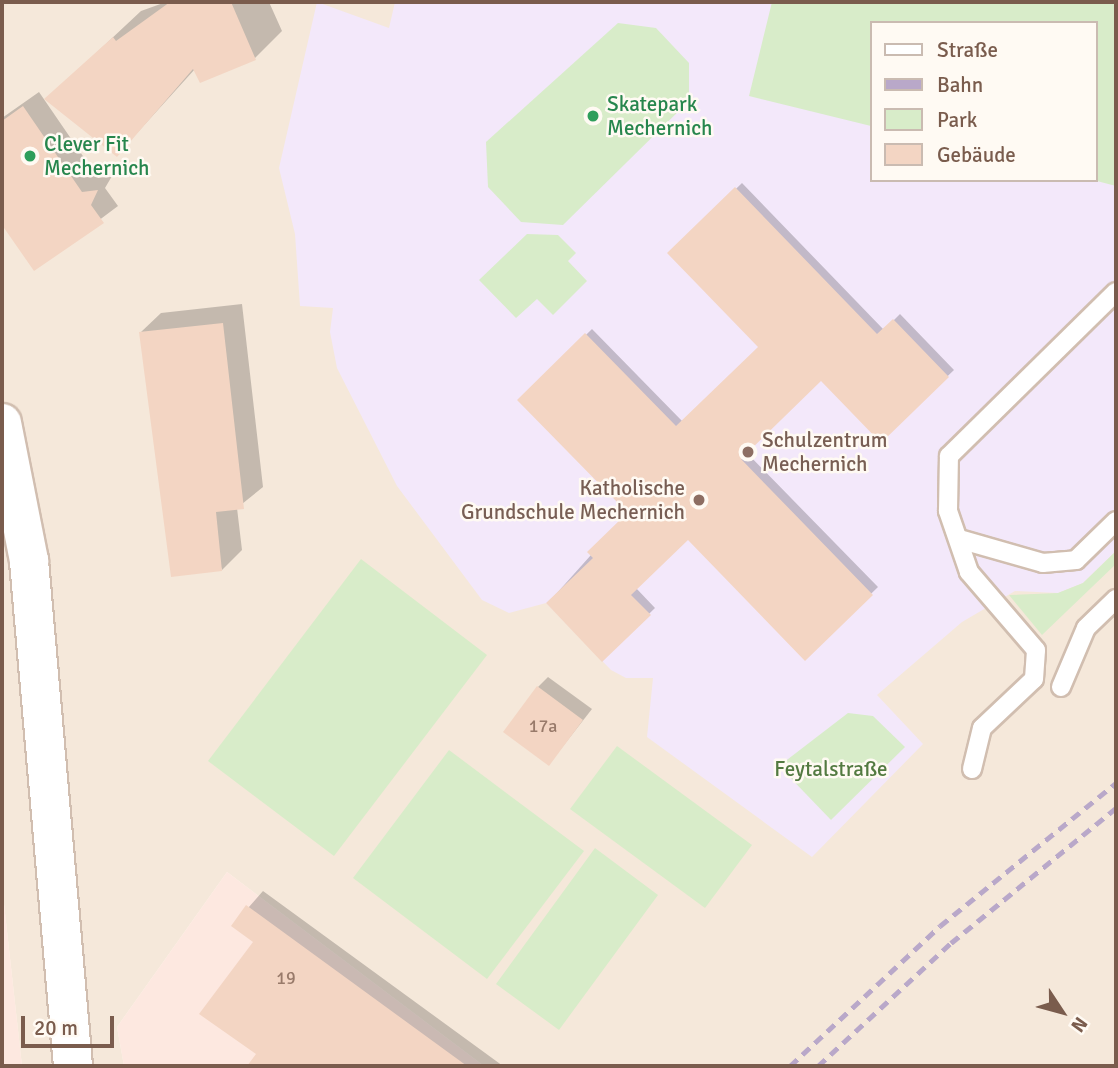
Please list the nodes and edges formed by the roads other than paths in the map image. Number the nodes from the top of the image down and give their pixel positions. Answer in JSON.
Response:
{"nodes":[{"id":1,"x":1116,"y":292,"type":"edge"},
{"id":2,"x":2,"y":423,"type":"edge"},
{"id":3,"x":1116,"y":521,"type":"edge"},
{"id":4,"x":959,"y":538,"type":"junction"},
{"id":5,"x":1116,"y":599,"type":"edge"},
{"id":6,"x":1061,"y":687,"type":"dead end"},
{"id":7,"x":972,"y":769,"type":"dead end"},
{"id":8,"x":73,"y":1066,"type":"edge"}],
"edges":[{"from":1,"to":4,"type":"lane"},
{"from":2,"to":8,"type":"main road"},
{"from":3,"to":4,"type":"lane"},
{"from":4,"to":7,"type":"lane"},
{"from":5,"to":6,"type":"lane"}]}
